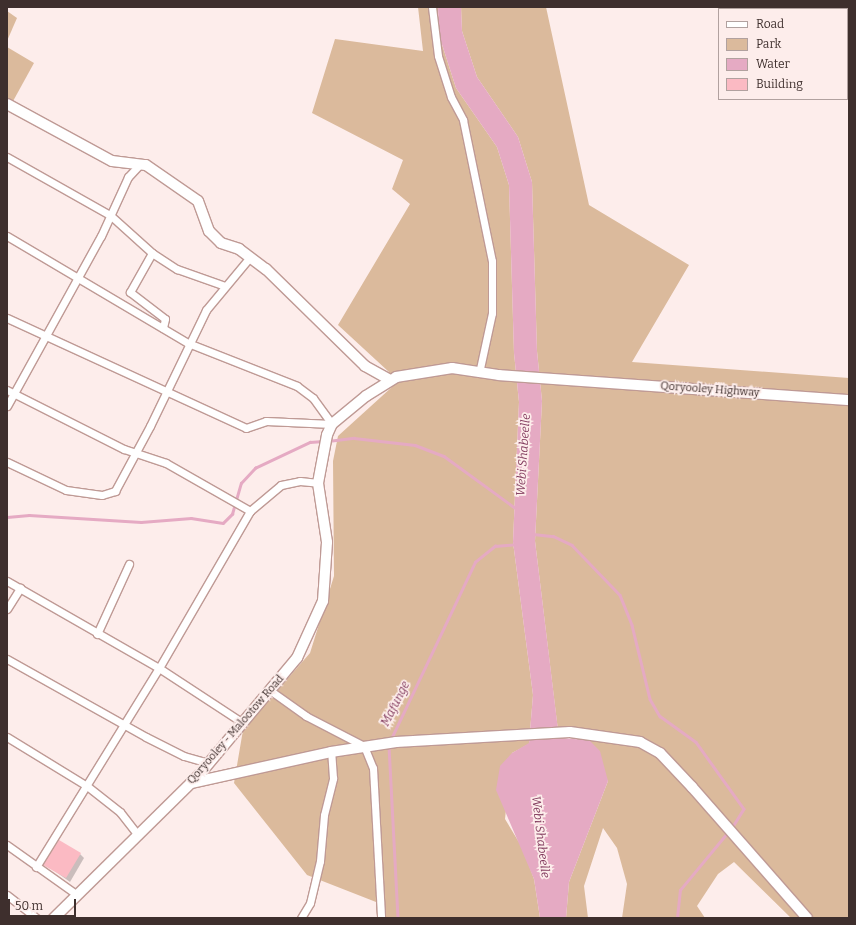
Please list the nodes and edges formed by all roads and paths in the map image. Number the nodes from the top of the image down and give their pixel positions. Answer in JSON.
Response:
{"nodes":[{"id":1,"x":432,"y":7,"type":"edge"},
{"id":2,"x":7,"y":104,"type":"edge"},
{"id":3,"x":7,"y":157,"type":"edge"},
{"id":4,"x":139,"y":165,"type":"junction"},
{"id":5,"x":110,"y":215,"type":"junction"},
{"id":6,"x":7,"y":236,"type":"edge"},
{"id":7,"x":152,"y":253,"type":"junction"},
{"id":8,"x":250,"y":257,"type":"junction"},
{"id":9,"x":78,"y":280,"type":"junction"},
{"id":10,"x":225,"y":286,"type":"junction"},
{"id":11,"x":7,"y":318,"type":"edge"},
{"id":12,"x":163,"y":328,"type":"junction"},
{"id":13,"x":43,"y":336,"type":"junction"},
{"id":14,"x":188,"y":343,"type":"junction"},
{"id":15,"x":480,"y":373,"type":"junction"},
{"id":16,"x":390,"y":380,"type":"junction"},
{"id":17,"x":7,"y":390,"type":"edge"},
{"id":18,"x":14,"y":393,"type":"junction"},
{"id":19,"x":167,"y":393,"type":"junction"},
{"id":20,"x":849,"y":400,"type":"edge"},
{"id":21,"x":7,"y":406,"type":"edge"},
{"id":22,"x":332,"y":424,"type":"junction"},
{"id":23,"x":135,"y":450,"type":"junction"},
{"id":24,"x":7,"y":462,"type":"edge"},
{"id":25,"x":318,"y":483,"type":"junction"},
{"id":26,"x":250,"y":511,"type":"junction"},
{"id":27,"x":129,"y":564,"type":"dead end"},
{"id":28,"x":7,"y":581,"type":"edge"},
{"id":29,"x":20,"y":588,"type":"junction"},
{"id":30,"x":7,"y":609,"type":"edge"},
{"id":31,"x":97,"y":634,"type":"junction"},
{"id":32,"x":7,"y":659,"type":"edge"},
{"id":33,"x":159,"y":668,"type":"junction"},
{"id":34,"x":272,"y":691,"type":"junction"},
{"id":35,"x":240,"y":721,"type":"junction"},
{"id":36,"x":124,"y":725,"type":"junction"},
{"id":37,"x":7,"y":736,"type":"edge"},
{"id":38,"x":364,"y":746,"type":"junction"},
{"id":39,"x":331,"y":752,"type":"junction"},
{"id":40,"x":208,"y":763,"type":"junction"},
{"id":41,"x":189,"y":783,"type":"junction"},
{"id":42,"x":87,"y":786,"type":"junction"},
{"id":43,"x":137,"y":834,"type":"junction"},
{"id":44,"x":7,"y":845,"type":"edge"},
{"id":45,"x":36,"y":866,"type":"junction"},
{"id":46,"x":76,"y":894,"type":"junction"},
{"id":47,"x":7,"y":895,"type":"edge"},
{"id":48,"x":36,"y":918,"type":"edge"},
{"id":49,"x":54,"y":918,"type":"edge"},
{"id":50,"x":301,"y":918,"type":"edge"},
{"id":51,"x":381,"y":918,"type":"edge"},
{"id":52,"x":807,"y":918,"type":"edge"}],
"edges":[{"from":1,"to":15,"type":"street"},
{"from":2,"to":4,"type":"street"},
{"from":3,"to":5,"type":"street"},
{"from":4,"to":5,"type":"street"},
{"from":4,"to":8,"type":"street"},
{"from":5,"to":7,"type":"street"},
{"from":5,"to":9,"type":"street"},
{"from":6,"to":9,"type":"street"},
{"from":7,"to":10,"type":"street"},
{"from":7,"to":12,"type":"street"},
{"from":8,"to":10,"type":"street"},
{"from":8,"to":16,"type":"street"},
{"from":9,"to":12,"type":"street"},
{"from":9,"to":13,"type":"street"},
{"from":10,"to":14,"type":"street"},
{"from":11,"to":13,"type":"street"},
{"from":12,"to":14,"type":"street"},
{"from":13,"to":18,"type":"street"},
{"from":13,"to":19,"type":"street"},
{"from":14,"to":19,"type":"street"},
{"from":14,"to":22,"type":"street"},
{"from":15,"to":16,"type":"street"},
{"from":15,"to":20,"type":"street","name":"Qoryooley Highway"},
{"from":16,"to":22,"type":"street"},
{"from":17,"to":18,"type":"street"},
{"from":18,"to":21,"type":"street"},
{"from":18,"to":23,"type":"street"},
{"from":19,"to":22,"type":"street"},
{"from":19,"to":23,"type":"street"},
{"from":22,"to":25,"type":"street","name":"Qoryooley - Malootow Road"},
{"from":23,"to":24,"type":"street"},
{"from":23,"to":26,"type":"street"},
{"from":25,"to":26,"type":"street"},
{"from":25,"to":34,"type":"street","name":"Qoryooley - Malootow Road"},
{"from":26,"to":33,"type":"street"},
{"from":27,"to":31,"type":"street"},
{"from":28,"to":29,"type":"street"},
{"from":29,"to":30,"type":"street"},
{"from":29,"to":31,"type":"street"},
{"from":31,"to":33,"type":"street"},
{"from":32,"to":36,"type":"street"},
{"from":33,"to":35,"type":"street"},
{"from":33,"to":36,"type":"street"},
{"from":34,"to":35,"type":"street","name":"Qoryooley - Malootow Road"},
{"from":34,"to":38,"type":"street"},
{"from":35,"to":40,"type":"street","name":"Qoryooley - Malootow Road"},
{"from":36,"to":40,"type":"street"},
{"from":36,"to":42,"type":"street"},
{"from":37,"to":42,"type":"street"},
{"from":38,"to":39,"type":"street"},
{"from":38,"to":51,"type":"street"},
{"from":38,"to":52,"type":"street"},
{"from":39,"to":41,"type":"street"},
{"from":39,"to":50,"type":"street"},
{"from":40,"to":41,"type":"street","name":"Qoryooley - Malootow Road"},
{"from":41,"to":43,"type":"street","name":"Qoryooley - Malootow Road"},
{"from":42,"to":43,"type":"street"},
{"from":42,"to":45,"type":"street"},
{"from":43,"to":46,"type":"street","name":"Qoryooley - Malootow Road"},
{"from":44,"to":45,"type":"street"},
{"from":45,"to":46,"type":"street"},
{"from":46,"to":49,"type":"street","name":"Qoryooley - Malootow Road"},
{"from":47,"to":48,"type":"street"}]}
